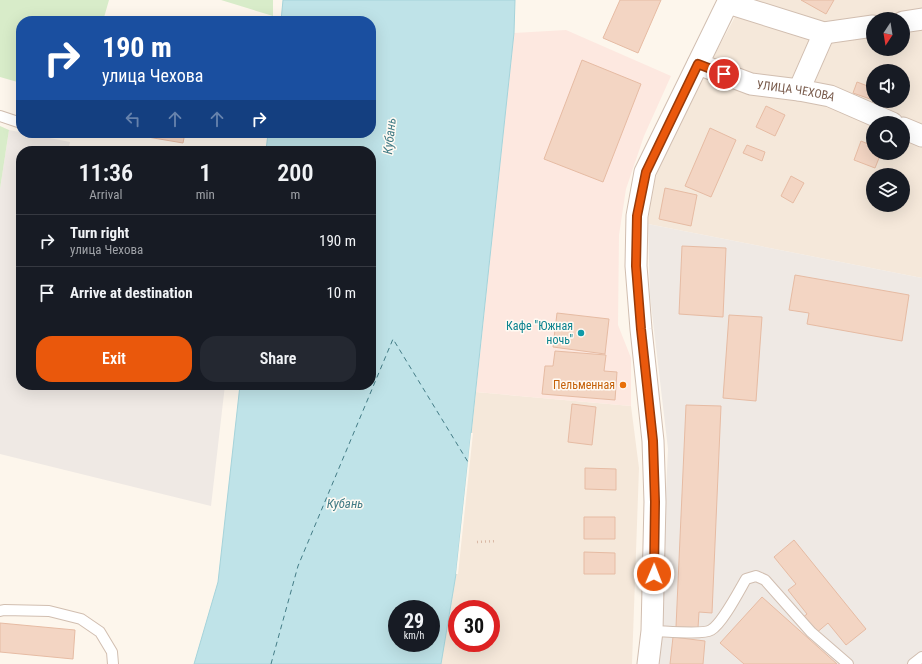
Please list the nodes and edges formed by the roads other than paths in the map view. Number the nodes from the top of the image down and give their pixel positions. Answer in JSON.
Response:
{"nodes":[{"id":1,"x":729,"y":2,"type":"edge"},
{"id":2,"x":922,"y":19,"type":"edge"},
{"id":3,"x":910,"y":21,"type":"edge"},
{"id":4,"x":866,"y":27,"type":"edge"},
{"id":5,"x":824,"y":33,"type":"junction"},
{"id":6,"x":698,"y":64,"type":"junction"},
{"id":7,"x":799,"y":90,"type":"junction"},
{"id":8,"x":0,"y":116,"type":"edge"},
{"id":9,"x":876,"y":116,"type":"edge"},
{"id":10,"x":16,"y":121,"type":"edge"},
{"id":11,"x":910,"y":131,"type":"edge"},
{"id":12,"x":922,"y":136,"type":"edge"},
{"id":13,"x":0,"y":611,"type":"edge"},
{"id":14,"x":652,"y":631,"type":"junction"},
{"id":15,"x":922,"y":657,"type":"edge"},
{"id":16,"x":113,"y":664,"type":"edge"},
{"id":17,"x":648,"y":664,"type":"edge"},
{"id":18,"x":848,"y":664,"type":"edge"},
{"id":19,"x":913,"y":664,"type":"edge"}],
"edges":[{"from":1,"to":5,"type":"street"},
{"from":1,"to":6,"type":"street"},
{"from":2,"to":3,"type":"street"},
{"from":4,"to":5,"type":"street"},
{"from":5,"to":7,"type":"street"},
{"from":6,"to":7,"type":"street","name":"УЛИЦА ЧЕХОВА"},
{"from":6,"to":14,"type":"street"},
{"from":7,"to":9,"type":"street","name":"УЛИЦА ЧЕХОВА"},
{"from":8,"to":10,"type":"lane"},
{"from":11,"to":12,"type":"street"},
{"from":13,"to":16,"type":"lane"},
{"from":14,"to":17,"type":"street"},
{"from":14,"to":18,"type":"lane"},
{"from":15,"to":19,"type":"lane"}]}
